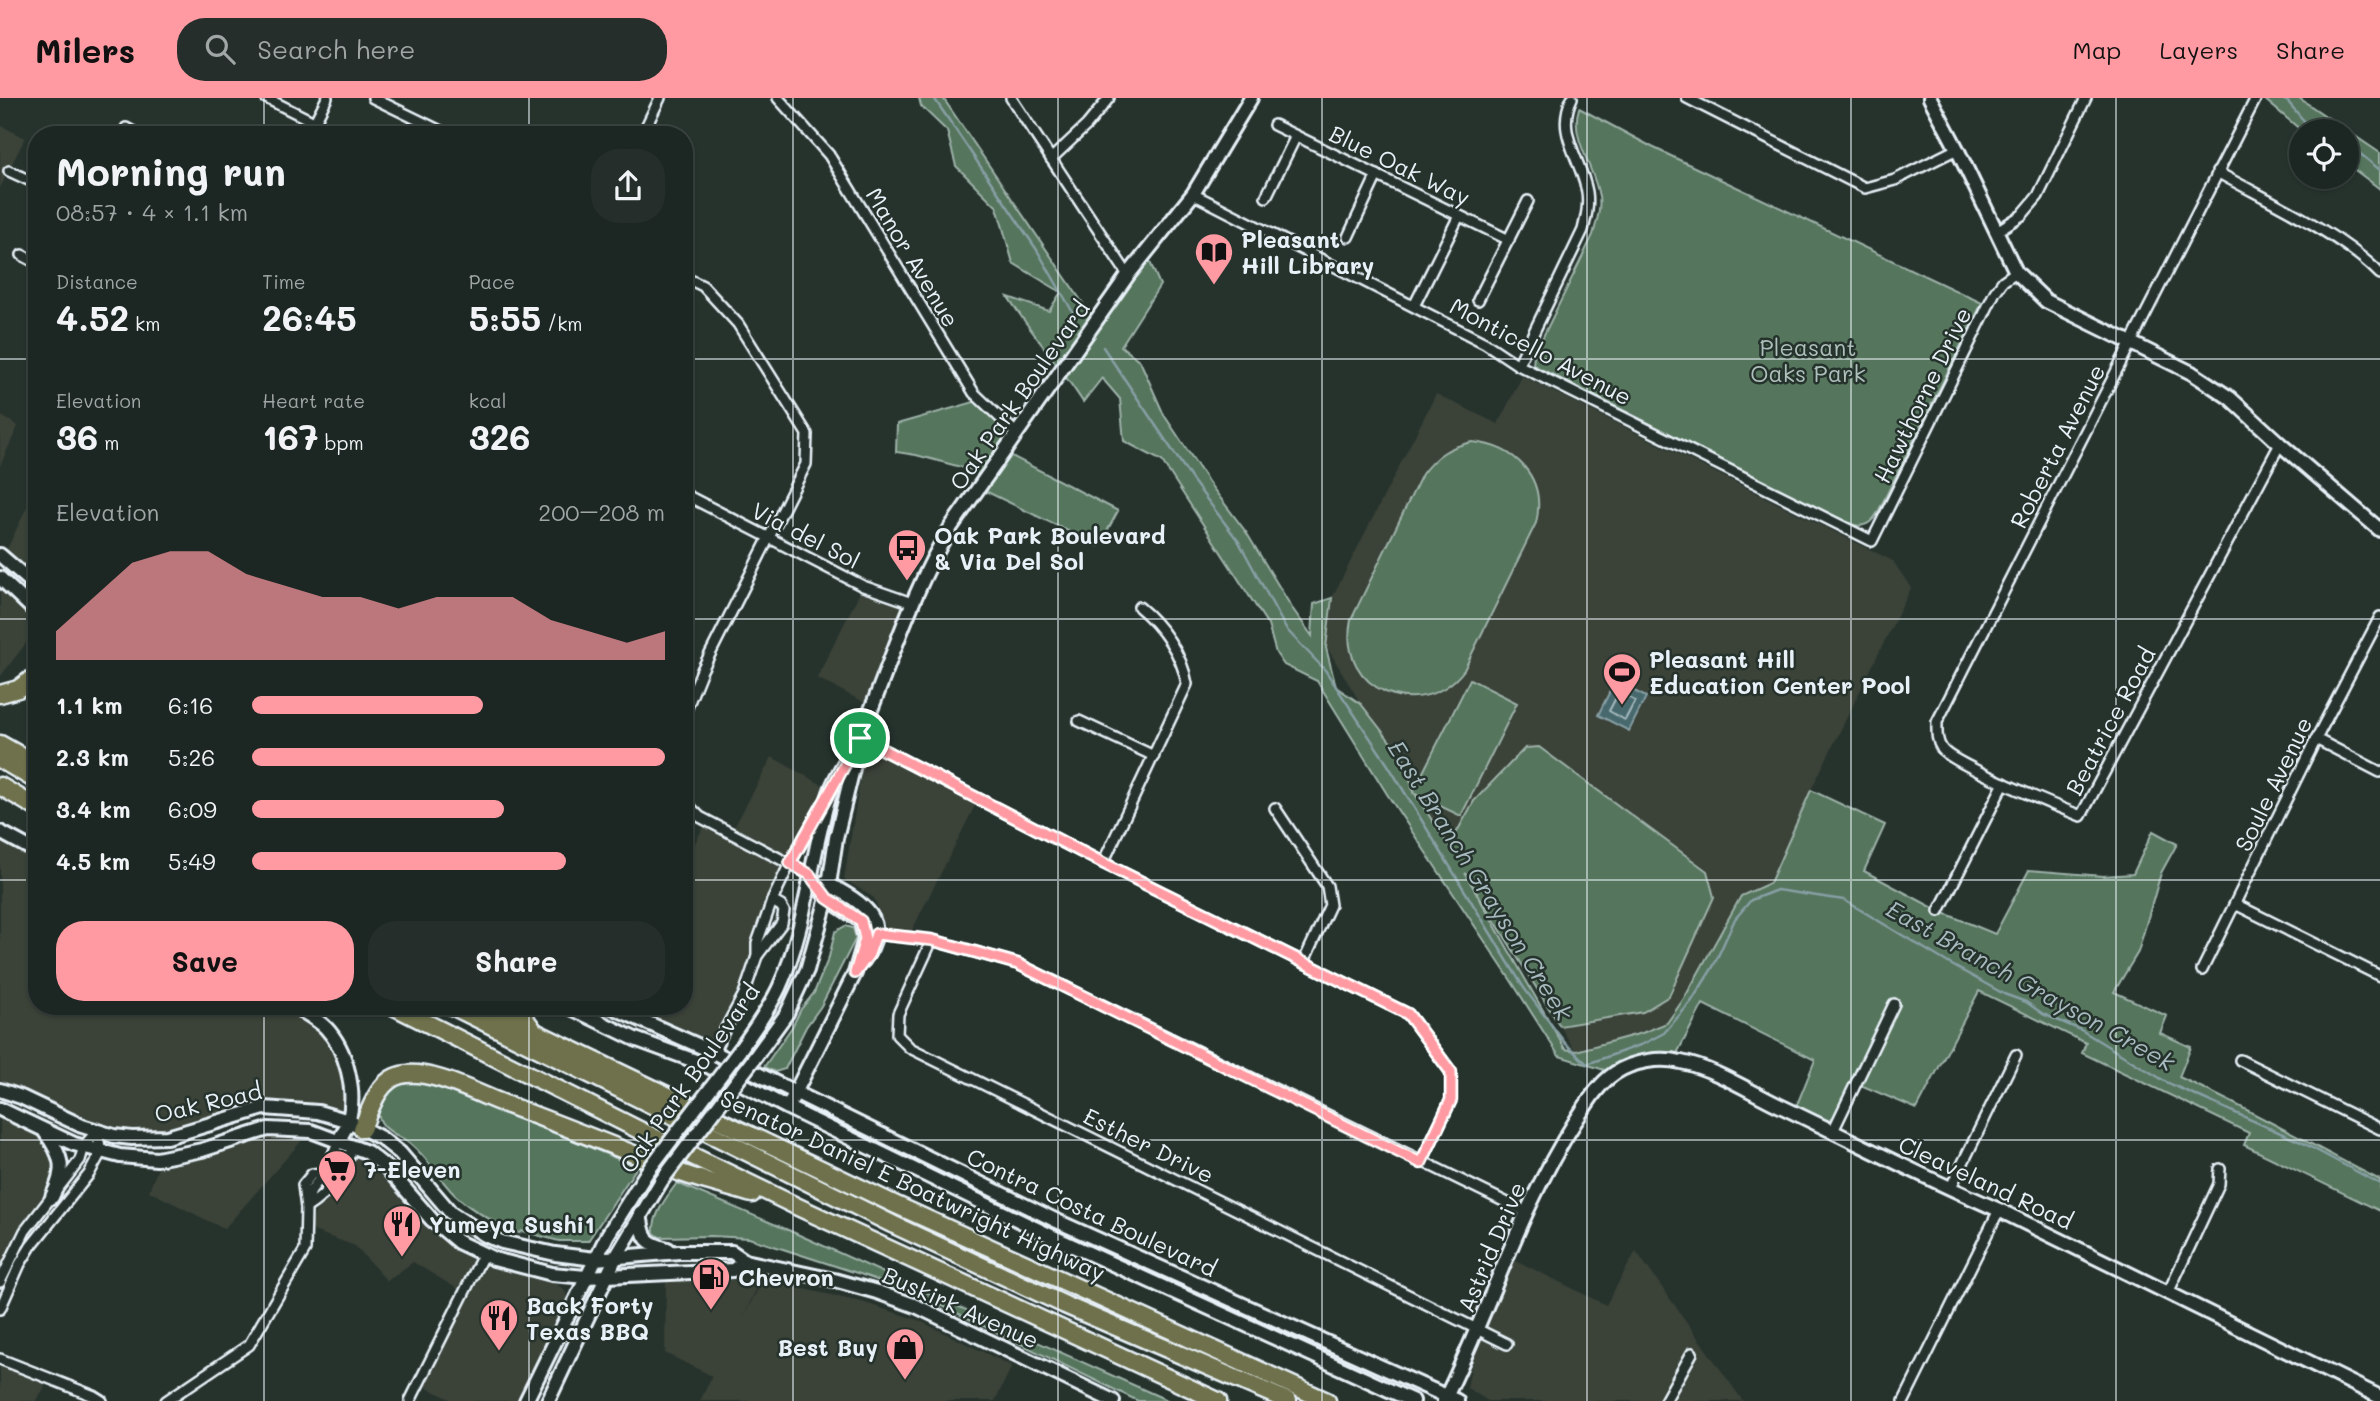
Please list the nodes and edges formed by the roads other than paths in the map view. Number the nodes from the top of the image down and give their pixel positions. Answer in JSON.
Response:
{"nodes":[{"id":1,"x":266,"y":98,"type":"edge"},
{"id":2,"x":327,"y":98,"type":"edge"},
{"id":3,"x":373,"y":98,"type":"edge"},
{"id":4,"x":660,"y":98,"type":"edge"},
{"id":5,"x":778,"y":98,"type":"edge"},
{"id":6,"x":1012,"y":98,"type":"edge"},
{"id":7,"x":1110,"y":98,"type":"edge"},
{"id":8,"x":1251,"y":98,"type":"edge"},
{"id":9,"x":1572,"y":98,"type":"edge"},
{"id":10,"x":1686,"y":98,"type":"edge"},
{"id":11,"x":1930,"y":98,"type":"edge"},
{"id":12,"x":2086,"y":98,"type":"edge"},
{"id":13,"x":2256,"y":98,"type":"edge"},
{"id":14,"x":314,"y":122,"type":"junction"},
{"id":15,"x":1274,"y":125,"type":"dead end"},
{"id":16,"x":312,"y":126,"type":"edge"},
{"id":17,"x":431,"y":126,"type":"edge"},
{"id":18,"x":646,"y":126,"type":"edge"},
{"id":19,"x":1296,"y":136,"type":"junction"},
{"id":20,"x":1957,"y":149,"type":"junction"},
{"id":21,"x":1051,"y":159,"type":"junction"},
{"id":22,"x":9,"y":171,"type":"dead end"},
{"id":23,"x":2217,"y":172,"type":"junction"},
{"id":24,"x":1377,"y":176,"type":"junction"},
{"id":25,"x":28,"y":180,"type":"edge"},
{"id":26,"x":1193,"y":194,"type":"junction"},
{"id":27,"x":1266,"y":197,"type":"dead end"},
{"id":28,"x":1528,"y":201,"type":"dead end"},
{"id":29,"x":1459,"y":216,"type":"junction"},
{"id":30,"x":1997,"y":231,"type":"junction"},
{"id":31,"x":1348,"y":237,"type":"dead end"},
{"id":32,"x":1509,"y":240,"type":"junction"},
{"id":33,"x":22,"y":255,"type":"dead end"},
{"id":34,"x":28,"y":258,"type":"edge"},
{"id":35,"x":2015,"y":272,"type":"junction"},
{"id":36,"x":2380,"y":274,"type":"edge"},
{"id":37,"x":1128,"y":275,"type":"junction"},
{"id":38,"x":693,"y":281,"type":"edge"},
{"id":39,"x":1478,"y":300,"type":"dead end"},
{"id":40,"x":1415,"y":306,"type":"junction"},
{"id":41,"x":2132,"y":343,"type":"junction"},
{"id":42,"x":1518,"y":365,"type":"junction"},
{"id":43,"x":1016,"y":433,"type":"junction"},
{"id":44,"x":2280,"y":444,"type":"junction"},
{"id":45,"x":693,"y":498,"type":"edge"},
{"id":46,"x":2380,"y":530,"type":"edge"},
{"id":47,"x":770,"y":537,"type":"junction"},
{"id":48,"x":1872,"y":541,"type":"joint"},
{"id":49,"x":0,"y":555,"type":"edge"},
{"id":50,"x":0,"y":578,"type":"edge"},
{"id":51,"x":28,"y":579,"type":"edge"},
{"id":52,"x":912,"y":603,"type":"junction"},
{"id":53,"x":28,"y":604,"type":"edge"},
{"id":54,"x":1139,"y":607,"type":"dead end"},
{"id":55,"x":2380,"y":617,"type":"edge"},
{"id":56,"x":28,"y":682,"type":"edge"},
{"id":57,"x":693,"y":692,"type":"edge"},
{"id":58,"x":0,"y":694,"type":"edge"},
{"id":59,"x":1079,"y":721,"type":"dead end"},
{"id":60,"x":860,"y":738,"type":"junction"},
{"id":61,"x":2316,"y":738,"type":"junction"},
{"id":62,"x":0,"y":744,"type":"edge"},
{"id":63,"x":1154,"y":756,"type":"junction"},
{"id":64,"x":0,"y":760,"type":"edge"},
{"id":65,"x":28,"y":760,"type":"edge"},
{"id":66,"x":2380,"y":772,"type":"edge"},
{"id":67,"x":28,"y":776,"type":"edge"},
{"id":68,"x":2004,"y":783,"type":"junction"},
{"id":69,"x":0,"y":786,"type":"edge"},
{"id":70,"x":831,"y":790,"type":"junction"},
{"id":71,"x":28,"y":803,"type":"edge"},
{"id":72,"x":1275,"y":808,"type":"dead end"},
{"id":73,"x":693,"y":810,"type":"edge"},
{"id":74,"x":0,"y":832,"type":"edge"},
{"id":75,"x":28,"y":847,"type":"edge"},
{"id":76,"x":790,"y":863,"type":"junction"},
{"id":77,"x":1103,"y":863,"type":"junction"},
{"id":78,"x":809,"y":874,"type":"junction"},
{"id":79,"x":828,"y":891,"type":"junction"},
{"id":80,"x":772,"y":901,"type":"junction"},
{"id":81,"x":2235,"y":904,"type":"junction"},
{"id":82,"x":1938,"y":911,"type":"dead end"},
{"id":83,"x":876,"y":934,"type":"junction"},
{"id":84,"x":932,"y":940,"type":"junction"},
{"id":85,"x":757,"y":956,"type":"junction"},
{"id":86,"x":1304,"y":961,"type":"junction"},
{"id":87,"x":2202,"y":970,"type":"dead end"},
{"id":88,"x":855,"y":973,"type":"junction"},
{"id":89,"x":2380,"y":976,"type":"edge"},
{"id":90,"x":1894,"y":1004,"type":"dead end"},
{"id":91,"x":308,"y":1015,"type":"edge"},
{"id":92,"x":411,"y":1015,"type":"edge"},
{"id":93,"x":471,"y":1015,"type":"edge"},
{"id":94,"x":499,"y":1015,"type":"edge"},
{"id":95,"x":523,"y":1015,"type":"edge"},
{"id":96,"x":586,"y":1015,"type":"edge"},
{"id":97,"x":630,"y":1015,"type":"edge"},
{"id":98,"x":538,"y":1035,"type":"junction"},
{"id":99,"x":713,"y":1052,"type":"junction"},
{"id":100,"x":2016,"y":1055,"type":"dead end"},
{"id":101,"x":2240,"y":1060,"type":"dead end"},
{"id":102,"x":706,"y":1065,"type":"junction"},
{"id":103,"x":0,"y":1090,"type":"edge"},
{"id":104,"x":795,"y":1094,"type":"junction"},
{"id":105,"x":788,"y":1108,"type":"junction"},
{"id":106,"x":0,"y":1109,"type":"edge"},
{"id":107,"x":1582,"y":1112,"type":"joint"},
{"id":108,"x":355,"y":1125,"type":"junction"},
{"id":109,"x":43,"y":1129,"type":"junction"},
{"id":110,"x":2380,"y":1129,"type":"edge"},
{"id":111,"x":97,"y":1131,"type":"junction"},
{"id":112,"x":1833,"y":1131,"type":"junction"},
{"id":113,"x":339,"y":1140,"type":"junction"},
{"id":114,"x":85,"y":1146,"type":"junction"},
{"id":115,"x":353,"y":1147,"type":"junction"},
{"id":116,"x":101,"y":1152,"type":"junction"},
{"id":117,"x":1421,"y":1163,"type":"junction"},
{"id":118,"x":2220,"y":1169,"type":"dead end"},
{"id":119,"x":1950,"y":1189,"type":"junction"},
{"id":120,"x":52,"y":1197,"type":"junction"},
{"id":121,"x":798,"y":1207,"type":"junction"},
{"id":122,"x":306,"y":1208,"type":"junction"},
{"id":123,"x":1999,"y":1210,"type":"junction"},
{"id":124,"x":1525,"y":1212,"type":"junction"},
{"id":125,"x":640,"y":1213,"type":"junction"},
{"id":126,"x":679,"y":1252,"type":"junction"},
{"id":127,"x":483,"y":1255,"type":"junction"},
{"id":128,"x":616,"y":1257,"type":"junction"},
{"id":129,"x":596,"y":1259,"type":"junction"},
{"id":130,"x":745,"y":1261,"type":"junction"},
{"id":131,"x":608,"y":1276,"type":"junction"},
{"id":132,"x":586,"y":1277,"type":"junction"},
{"id":133,"x":0,"y":1282,"type":"edge"},
{"id":134,"x":2168,"y":1293,"type":"junction"},
{"id":135,"x":0,"y":1309,"type":"edge"},
{"id":136,"x":1478,"y":1330,"type":"junction"},
{"id":137,"x":1507,"y":1344,"type":"dead end"},
{"id":138,"x":1692,"y":1353,"type":"dead end"},
{"id":139,"x":0,"y":1359,"type":"edge"},
{"id":140,"x":2380,"y":1397,"type":"edge"},
{"id":141,"x":1449,"y":1399,"type":"edge"},
{"id":142,"x":102,"y":1401,"type":"edge"},
{"id":143,"x":166,"y":1401,"type":"edge"},
{"id":144,"x":410,"y":1401,"type":"edge"},
{"id":145,"x":526,"y":1401,"type":"edge"},
{"id":146,"x":548,"y":1401,"type":"edge"},
{"id":147,"x":1113,"y":1401,"type":"edge"},
{"id":148,"x":1217,"y":1401,"type":"edge"},
{"id":149,"x":1288,"y":1401,"type":"edge"},
{"id":150,"x":1327,"y":1401,"type":"edge"},
{"id":151,"x":1413,"y":1401,"type":"edge"},
{"id":152,"x":1665,"y":1401,"type":"edge"},
{"id":153,"x":1904,"y":1401,"type":"edge"}],
"edges":[{"from":1,"to":14,"type":"street"},
{"from":2,"to":14,"type":"street"},
{"from":3,"to":17,"type":"street"},
{"from":4,"to":18,"type":"street"},
{"from":5,"to":43,"type":"street","name":"Manor Avenue"},
{"from":6,"to":21,"type":"street"},
{"from":7,"to":21,"type":"street"},
{"from":8,"to":26,"type":"street","name":"Oak Park Boulevard"},
{"from":9,"to":42,"type":"street"},
{"from":10,"to":20,"type":"street"},
{"from":11,"to":20,"type":"street"},
{"from":12,"to":30,"type":"street"},
{"from":13,"to":23,"type":"street","name":"Roberta Avenue"},
{"from":14,"to":16,"type":"street"},
{"from":15,"to":19,"type":"street","name":"Blue Oak Way"},
{"from":19,"to":24,"type":"street","name":"Blue Oak Way"},
{"from":19,"to":27,"type":"street"},
{"from":20,"to":30,"type":"street"},
{"from":21,"to":37,"type":"street"},
{"from":22,"to":25,"type":"street"},
{"from":23,"to":36,"type":"street"},
{"from":23,"to":41,"type":"street","name":"Roberta Avenue"},
{"from":24,"to":29,"type":"street","name":"Blue Oak Way"},
{"from":24,"to":31,"type":"street"},
{"from":26,"to":37,"type":"street","name":"Oak Park Boulevard"},
{"from":26,"to":40,"type":"street","name":"Monticello Avenue"},
{"from":28,"to":32,"type":"street"},
{"from":29,"to":32,"type":"street","name":"Blue Oak Way"},
{"from":29,"to":40,"type":"street"},
{"from":30,"to":35,"type":"street"},
{"from":32,"to":39,"type":"street"},
{"from":33,"to":34,"type":"street"},
{"from":35,"to":41,"type":"street"},
{"from":35,"to":48,"type":"street","name":"Hawthorne Drive"},
{"from":37,"to":43,"type":"street","name":"Oak Park Boulevard"},
{"from":38,"to":47,"type":"street"},
{"from":40,"to":42,"type":"street","name":"Monticello Avenue"},
{"from":41,"to":44,"type":"street"},
{"from":41,"to":68,"type":"street","name":"Roberta Avenue"},
{"from":42,"to":48,"type":"street","name":"Monticello Avenue"},
{"from":43,"to":52,"type":"street","name":"Oak Park Boulevard"},
{"from":44,"to":46,"type":"street"},
{"from":44,"to":68,"type":"street","name":"Beatrice Road"},
{"from":45,"to":47,"type":"street","name":"Via del Sol"},
{"from":47,"to":52,"type":"street","name":"Via del Sol"},
{"from":47,"to":57,"type":"street"},
{"from":49,"to":51,"type":"street"},
{"from":50,"to":53,"type":"street"},
{"from":52,"to":60,"type":"street","name":"Oak Park Boulevard"},
{"from":54,"to":63,"type":"street"},
{"from":55,"to":61,"type":"street","name":"Soule Avenue"},
{"from":56,"to":58,"type":"highway"},
{"from":59,"to":63,"type":"street"},
{"from":60,"to":70,"type":"street","name":"Oak Park Boulevard"},
{"from":60,"to":77,"type":"street"},
{"from":60,"to":79,"type":"street","name":"Oak Park Boulevard"},
{"from":61,"to":66,"type":"street"},
{"from":61,"to":81,"type":"street","name":"Soule Avenue"},
{"from":62,"to":65,"type":"highway"},
{"from":63,"to":77,"type":"street"},
{"from":64,"to":67,"type":"highway"},
{"from":68,"to":82,"type":"street"},
{"from":69,"to":71,"type":"highway"},
{"from":70,"to":76,"type":"street","name":"Oak Park Boulevard"},
{"from":70,"to":78,"type":"street","name":"Oak Park Boulevard"},
{"from":72,"to":86,"type":"street"},
{"from":73,"to":76,"type":"street"},
{"from":74,"to":75,"type":"street"},
{"from":76,"to":78,"type":"street"},
{"from":76,"to":80,"type":"street","name":"Oak Park Boulevard"},
{"from":77,"to":86,"type":"street"},
{"from":78,"to":79,"type":"street"},
{"from":78,"to":129,"type":"street","name":"Oak Park Boulevard","bridge":true},
{"from":79,"to":83,"type":"street"},
{"from":79,"to":88,"type":"street"},
{"from":79,"to":125,"type":"street","name":"Oak Park Boulevard","bridge":true},
{"from":80,"to":85,"type":"street","name":"Oak Park Boulevard"},
{"from":80,"to":85,"type":"street","name":"Oak Park Boulevard"},
{"from":81,"to":87,"type":"street","name":"Soule Avenue"},
{"from":81,"to":89,"type":"street"},
{"from":83,"to":84,"type":"street"},
{"from":83,"to":88,"type":"street"},
{"from":84,"to":117,"type":"street"},
{"from":84,"to":136,"type":"street","name":"Esther Drive"},
{"from":85,"to":99,"type":"street","name":"Oak Park Boulevard"},
{"from":86,"to":117,"type":"street"},
{"from":88,"to":104,"type":"street"},
{"from":90,"to":112,"type":"street"},
{"from":91,"to":108,"type":"street"},
{"from":92,"to":121,"type":"highway"},
{"from":93,"to":149,"type":"highway"},
{"from":94,"to":98,"type":"highway","name":"Senator Daniel E Boatwright Highway"},
{"from":95,"to":98,"type":"highway"},
{"from":96,"to":102,"type":"street","name":"Contra Costa Boulevard"},
{"from":97,"to":99,"type":"street","name":"Contra Costa Boulevard"},
{"from":98,"to":150,"type":"highway","name":"Senator Daniel E Boatwright Highway"},
{"from":99,"to":102,"type":"street","name":"Oak Park Boulevard"},
{"from":99,"to":104,"type":"street","name":"Contra Costa Boulevard"},
{"from":100,"to":119,"type":"street"},
{"from":101,"to":110,"type":"street"},
{"from":102,"to":105,"type":"street","name":"Contra Costa Boulevard"},
{"from":103,"to":111,"type":"street","name":"Oak Road"},
{"from":104,"to":105,"type":"street"},
{"from":104,"to":141,"type":"street","name":"Contra Costa Boulevard"},
{"from":105,"to":151,"type":"street","name":"Contra Costa Boulevard"},
{"from":106,"to":109,"type":"street","name":"Oak Road"},
{"from":107,"to":112,"type":"street","name":"Cleaveland Road"},
{"from":107,"to":124,"type":"street","name":"Astrid Drive"},
{"from":108,"to":111,"type":"street","name":"Oak Road"},
{"from":108,"to":113,"type":"street"},
{"from":108,"to":115,"type":"street"},
{"from":108,"to":121,"type":"highway"},
{"from":108,"to":129,"type":"street","name":"Buskirk Avenue"},
{"from":109,"to":114,"type":"street","name":"Oak Road"},
{"from":109,"to":120,"type":"street"},
{"from":111,"to":114,"type":"street"},
{"from":111,"to":116,"type":"street"},
{"from":112,"to":119,"type":"street","name":"Cleaveland Road"},
{"from":113,"to":115,"type":"street","name":"Buskirk Avenue"},
{"from":113,"to":116,"type":"street","name":"Oak Road"},
{"from":113,"to":122,"type":"street"},
{"from":114,"to":116,"type":"street","name":"Oak Road"},
{"from":114,"to":120,"type":"street"},
{"from":115,"to":122,"type":"street"},
{"from":115,"to":127,"type":"street","name":"Buskirk Avenue"},
{"from":116,"to":135,"type":"street"},
{"from":117,"to":124,"type":"street"},
{"from":118,"to":134,"type":"street"},
{"from":119,"to":123,"type":"street","name":"Cleaveland Road"},
{"from":120,"to":133,"type":"street"},
{"from":121,"to":148,"type":"highway"},
{"from":122,"to":143,"type":"street"},
{"from":123,"to":134,"type":"street","name":"Cleaveland Road"},
{"from":123,"to":153,"type":"street"},
{"from":124,"to":136,"type":"street","name":"Astrid Drive"},
{"from":125,"to":126,"type":"street"},
{"from":125,"to":128,"type":"street","name":"Oak Park Boulevard"},
{"from":126,"to":128,"type":"street","name":"Buskirk Avenue"},
{"from":126,"to":130,"type":"street","name":"Buskirk Avenue"},
{"from":127,"to":132,"type":"street","name":"Buskirk Avenue"},
{"from":127,"to":144,"type":"street"},
{"from":128,"to":129,"type":"street","name":"Buskirk Avenue"},
{"from":128,"to":131,"type":"street","name":"Oak Park Boulevard"},
{"from":129,"to":132,"type":"street","name":"Oak Park Boulevard"},
{"from":130,"to":131,"type":"street","name":"Buskirk Avenue"},
{"from":130,"to":147,"type":"street","name":"Buskirk Avenue"},
{"from":131,"to":132,"type":"street","name":"Buskirk Avenue"},
{"from":131,"to":146,"type":"street","name":"Oak Park Boulevard"},
{"from":132,"to":145,"type":"street","name":"Oak Park Boulevard"},
{"from":134,"to":140,"type":"street","name":"Cleaveland Road"},
{"from":136,"to":137,"type":"street","name":"Esther Drive"},
{"from":136,"to":141,"type":"street","name":"Astrid Drive"},
{"from":138,"to":152,"type":"street"},
{"from":139,"to":142,"type":"street"}]}
